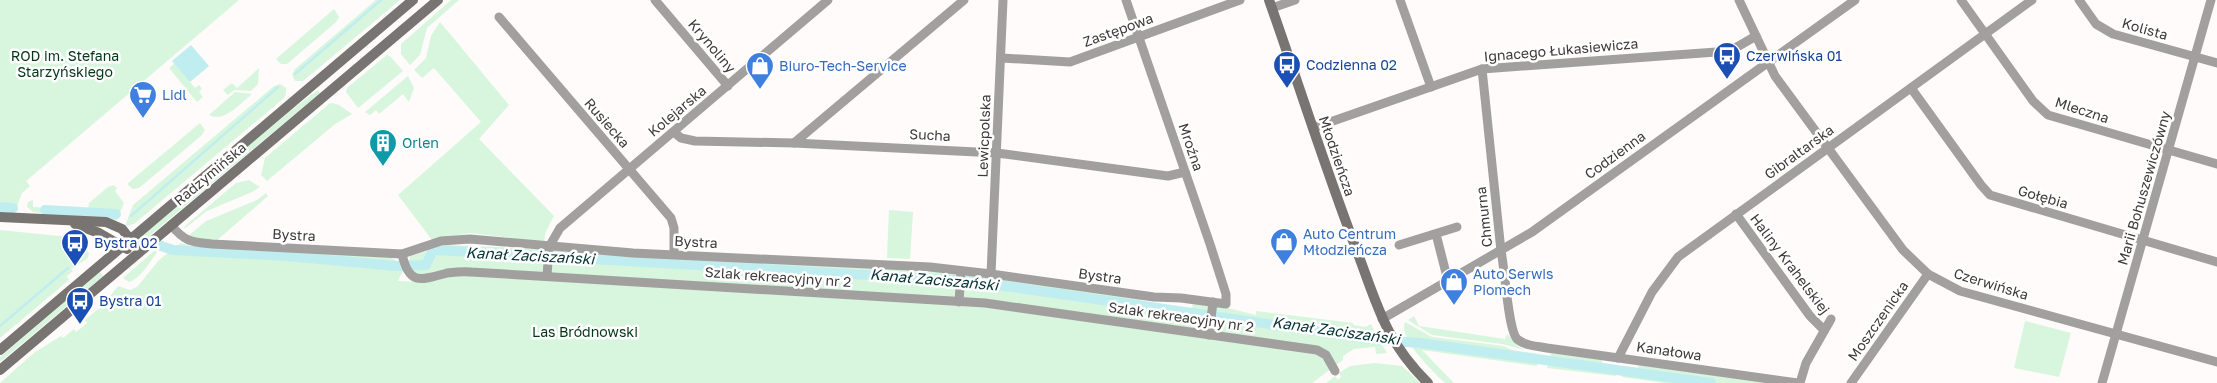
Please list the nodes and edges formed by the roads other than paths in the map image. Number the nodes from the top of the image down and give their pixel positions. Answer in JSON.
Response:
{"nodes":[{"id":1,"x":413,"y":0,"type":"edge"},
{"id":2,"x":438,"y":0,"type":"edge"},
{"id":3,"x":655,"y":0,"type":"edge"},
{"id":4,"x":828,"y":0,"type":"edge"},
{"id":5,"x":964,"y":0,"type":"edge"},
{"id":6,"x":1003,"y":0,"type":"edge"},
{"id":7,"x":1126,"y":0,"type":"edge"},
{"id":8,"x":1240,"y":0,"type":"edge"},
{"id":9,"x":1295,"y":0,"type":"edge"},
{"id":10,"x":1400,"y":0,"type":"edge"},
{"id":11,"x":1739,"y":0,"type":"edge"},
{"id":12,"x":1854,"y":0,"type":"edge"},
{"id":13,"x":1961,"y":0,"type":"edge"},
{"id":14,"x":2032,"y":0,"type":"edge"},
{"id":15,"x":2079,"y":0,"type":"edge"},
{"id":16,"x":2211,"y":0,"type":"edge"},
{"id":17,"x":1271,"y":4,"type":"edge"},
{"id":18,"x":499,"y":17,"type":"dead end"},
{"id":19,"x":1985,"y":34,"type":"junction"},
{"id":20,"x":1756,"y":36,"type":"junction"},
{"id":21,"x":1138,"y":38,"type":"junction"},
{"id":22,"x":1002,"y":58,"type":"junction"},
{"id":23,"x":2195,"y":58,"type":"junction"},
{"id":24,"x":1767,"y":62,"type":"junction"},
{"id":25,"x":2217,"y":64,"type":"edge"},
{"id":26,"x":1482,"y":69,"type":"junction"},
{"id":27,"x":728,"y":86,"type":"junction"},
{"id":28,"x":1431,"y":87,"type":"junction"},
{"id":29,"x":1911,"y":88,"type":"junction"},
{"id":30,"x":1313,"y":128,"type":"junction"},
{"id":31,"x":674,"y":132,"type":"junction"},
{"id":32,"x":794,"y":142,"type":"junction"},
{"id":33,"x":1828,"y":148,"type":"junction"},
{"id":34,"x":2169,"y":151,"type":"junction"},
{"id":35,"x":997,"y":153,"type":"junction"},
{"id":36,"x":2217,"y":164,"type":"edge"},
{"id":37,"x":628,"y":169,"type":"junction"},
{"id":38,"x":1185,"y":172,"type":"junction"},
{"id":39,"x":1736,"y":214,"type":"junction"},
{"id":40,"x":0,"y":217,"type":"edge"},
{"id":41,"x":66,"y":221,"type":"junction"},
{"id":42,"x":171,"y":225,"type":"junction"},
{"id":43,"x":1457,"y":227,"type":"dead end"},
{"id":44,"x":1436,"y":234,"type":"junction"},
{"id":45,"x":104,"y":236,"type":"junction"},
{"id":46,"x":131,"y":239,"type":"junction"},
{"id":47,"x":2144,"y":240,"type":"junction"},
{"id":48,"x":1399,"y":245,"type":"dead end"},
{"id":49,"x":122,"y":246,"type":"junction"},
{"id":50,"x":549,"y":249,"type":"junction"},
{"id":51,"x":1501,"y":251,"type":"junction"},
{"id":52,"x":137,"y":254,"type":"junction"},
{"id":53,"x":402,"y":254,"type":"junction"},
{"id":54,"x":674,"y":254,"type":"junction"},
{"id":55,"x":105,"y":261,"type":"junction"},
{"id":56,"x":2217,"y":262,"type":"edge"},
{"id":57,"x":961,"y":273,"type":"junction"},
{"id":58,"x":992,"y":274,"type":"junction"},
{"id":59,"x":1928,"y":274,"type":"junction"},
{"id":60,"x":547,"y":276,"type":"junction"},
{"id":61,"x":1448,"y":281,"type":"junction"},
{"id":62,"x":959,"y":302,"type":"junction"},
{"id":63,"x":1226,"y":304,"type":"joint"},
{"id":64,"x":1213,"y":306,"type":"junction"},
{"id":65,"x":1382,"y":319,"type":"junction"},
{"id":66,"x":1831,"y":319,"type":"dead end"},
{"id":67,"x":1824,"y":330,"type":"junction"},
{"id":68,"x":1209,"y":335,"type":"junction"},
{"id":69,"x":2116,"y":336,"type":"junction"},
{"id":70,"x":1536,"y":346,"type":"joint"},
{"id":71,"x":0,"y":350,"type":"edge"},
{"id":72,"x":1618,"y":358,"type":"junction"},
{"id":73,"x":2217,"y":362,"type":"edge"},
{"id":74,"x":0,"y":370,"type":"edge"},
{"id":75,"x":1335,"y":371,"type":"dead end"},
{"id":76,"x":1428,"y":383,"type":"edge"},
{"id":77,"x":1799,"y":383,"type":"edge"},
{"id":78,"x":1851,"y":383,"type":"edge"},
{"id":79,"x":2102,"y":383,"type":"edge"}],
"edges":[{"from":1,"to":46,"type":"main road","name":"Radzymińska"},
{"from":2,"to":42,"type":"main road","name":"Radzymińska"},
{"from":3,"to":27,"type":"street","name":"Krynoliny"},
{"from":4,"to":27,"type":"street","name":"Kolejarska"},
{"from":5,"to":32,"type":"street"},
{"from":6,"to":22,"type":"street","name":"Lewicpolska"},
{"from":7,"to":21,"type":"street","name":"Mroźna"},
{"from":8,"to":21,"type":"street","name":"Zastępowa"},
{"from":9,"to":17,"type":"street"},
{"from":10,"to":28,"type":"street"},
{"from":11,"to":20,"type":"street","name":"Czerwińska"},
{"from":12,"to":24,"type":"street","name":"Codzienna"},
{"from":13,"to":19,"type":"street","name":"Mleczna"},
{"from":14,"to":19,"type":"street","name":"Gibraltarska"},
{"from":15,"to":23,"type":"street","name":"Kolista"},
{"from":16,"to":23,"type":"street","name":"Marii Bohuszewiczówny"},
{"from":17,"to":30,"type":"main road","name":"Młodzieńcza"},
{"from":18,"to":37,"type":"street","name":"Rusiecka"},
{"from":19,"to":29,"type":"street","name":"Gibraltarska"},
{"from":19,"to":34,"type":"street","name":"Mleczna"},
{"from":20,"to":24,"type":"street","name":"Czerwińska"},
{"from":20,"to":26,"type":"street","name":"Ignacego Łukasiewicza"},
{"from":21,"to":22,"type":"street","name":"Zastępowa"},
{"from":21,"to":38,"type":"street","name":"Mroźna"},
{"from":22,"to":35,"type":"street","name":"Lewicpolska"},
{"from":23,"to":25,"type":"street","name":"Kolista"},
{"from":23,"to":34,"type":"street","name":"Marii Bohuszewiczówny"},
{"from":24,"to":33,"type":"street","name":"Czerwińska"},
{"from":24,"to":51,"type":"street","name":"Codzienna"},
{"from":26,"to":28,"type":"street","name":"Ignacego Łukasiewicza"},
{"from":26,"to":51,"type":"street","name":"Chmurna"},
{"from":27,"to":31,"type":"street","name":"Kolejarska"},
{"from":28,"to":30,"type":"street","name":"Ignacego Łukasiewicza"},
{"from":29,"to":33,"type":"street","name":"Gibraltarska"},
{"from":29,"to":47,"type":"street","name":"Gołębia"},
{"from":30,"to":65,"type":"main road","name":"Młodzieńcza"},
{"from":31,"to":32,"type":"street","name":"Sucha"},
{"from":31,"to":37,"type":"street","name":"Kolejarska"},
{"from":32,"to":35,"type":"street","name":"Sucha"},
{"from":33,"to":39,"type":"street","name":"Gibraltarska"},
{"from":33,"to":59,"type":"street","name":"Czerwińska"},
{"from":34,"to":36,"type":"street","name":"Mleczna"},
{"from":34,"to":47,"type":"street","name":"Marii Bohuszewiczówny"},
{"from":35,"to":38,"type":"street","name":"Sucha"},
{"from":35,"to":58,"type":"street","name":"Lewicpolska"},
{"from":37,"to":50,"type":"street","name":"Kolejarska"},
{"from":37,"to":54,"type":"street","name":"Rusiecka"},
{"from":38,"to":63,"type":"street","name":"Mroźna"},
{"from":39,"to":67,"type":"street","name":"Haliny Krahelskiej"},
{"from":39,"to":72,"type":"street","name":"Gibraltarska"},
{"from":40,"to":41,"type":"main road"},
{"from":41,"to":45,"type":"main road"},
{"from":41,"to":46,"type":"main road"},
{"from":42,"to":52,"type":"main road","name":"Radzymińska"},
{"from":42,"to":53,"type":"street","name":"Bystra"},
{"from":43,"to":44,"type":"street"},
{"from":44,"to":48,"type":"street"},
{"from":44,"to":61,"type":"street"},
{"from":45,"to":49,"type":"main road"},
{"from":45,"to":55,"type":"main road"},
{"from":46,"to":49,"type":"main road","name":"Radzymińska"},
{"from":46,"to":52,"type":"main road"},
{"from":47,"to":56,"type":"street","name":"Gołębia"},
{"from":47,"to":69,"type":"street","name":"Marii Bohuszewiczówny"},
{"from":49,"to":52,"type":"main road"},
{"from":49,"to":55,"type":"main road","name":"Radzymińska"},
{"from":50,"to":53,"type":"street","name":"Bystra"},
{"from":50,"to":54,"type":"street","name":"Bystra"},
{"from":50,"to":60,"type":"street"},
{"from":51,"to":61,"type":"street","name":"Codzienna"},
{"from":51,"to":70,"type":"street","name":"Chmurna"},
{"from":52,"to":74,"type":"main road","name":"Radzymińska"},
{"from":53,"to":60,"type":"street","name":"Szlak rekreacyjny nr 2"},
{"from":54,"to":57,"type":"street","name":"Bystra"},
{"from":55,"to":71,"type":"main road","name":"Radzymińska"},
{"from":57,"to":58,"type":"street","name":"Bystra"},
{"from":57,"to":62,"type":"street"},
{"from":58,"to":64,"type":"street","name":"Bystra"},
{"from":59,"to":69,"type":"street","name":"Czerwińska"},
{"from":59,"to":78,"type":"street","name":"Moszczenicka"},
{"from":60,"to":62,"type":"street","name":"Szlak rekreacyjny nr 2"},
{"from":61,"to":65,"type":"street","name":"Codzienna"},
{"from":62,"to":68,"type":"street","name":"Szlak rekreacyjny nr 2"},
{"from":63,"to":64,"type":"street","name":"Bystra"},
{"from":64,"to":68,"type":"street"},
{"from":65,"to":76,"type":"main road","name":"Młodzieńcza"},
{"from":66,"to":67,"type":"street","name":"Haliny Krahelskiej"},
{"from":67,"to":77,"type":"street","name":"Haliny Krahelskiej"},
{"from":68,"to":75,"type":"street","name":"Szlak rekreacyjny nr 2"},
{"from":69,"to":73,"type":"street","name":"Czerwińska"},
{"from":69,"to":79,"type":"street","name":"Marii Bohuszewiczówny"},
{"from":70,"to":72,"type":"street","name":"Kanałowa"},
{"from":72,"to":77,"type":"street","name":"Kanałowa"}]}
